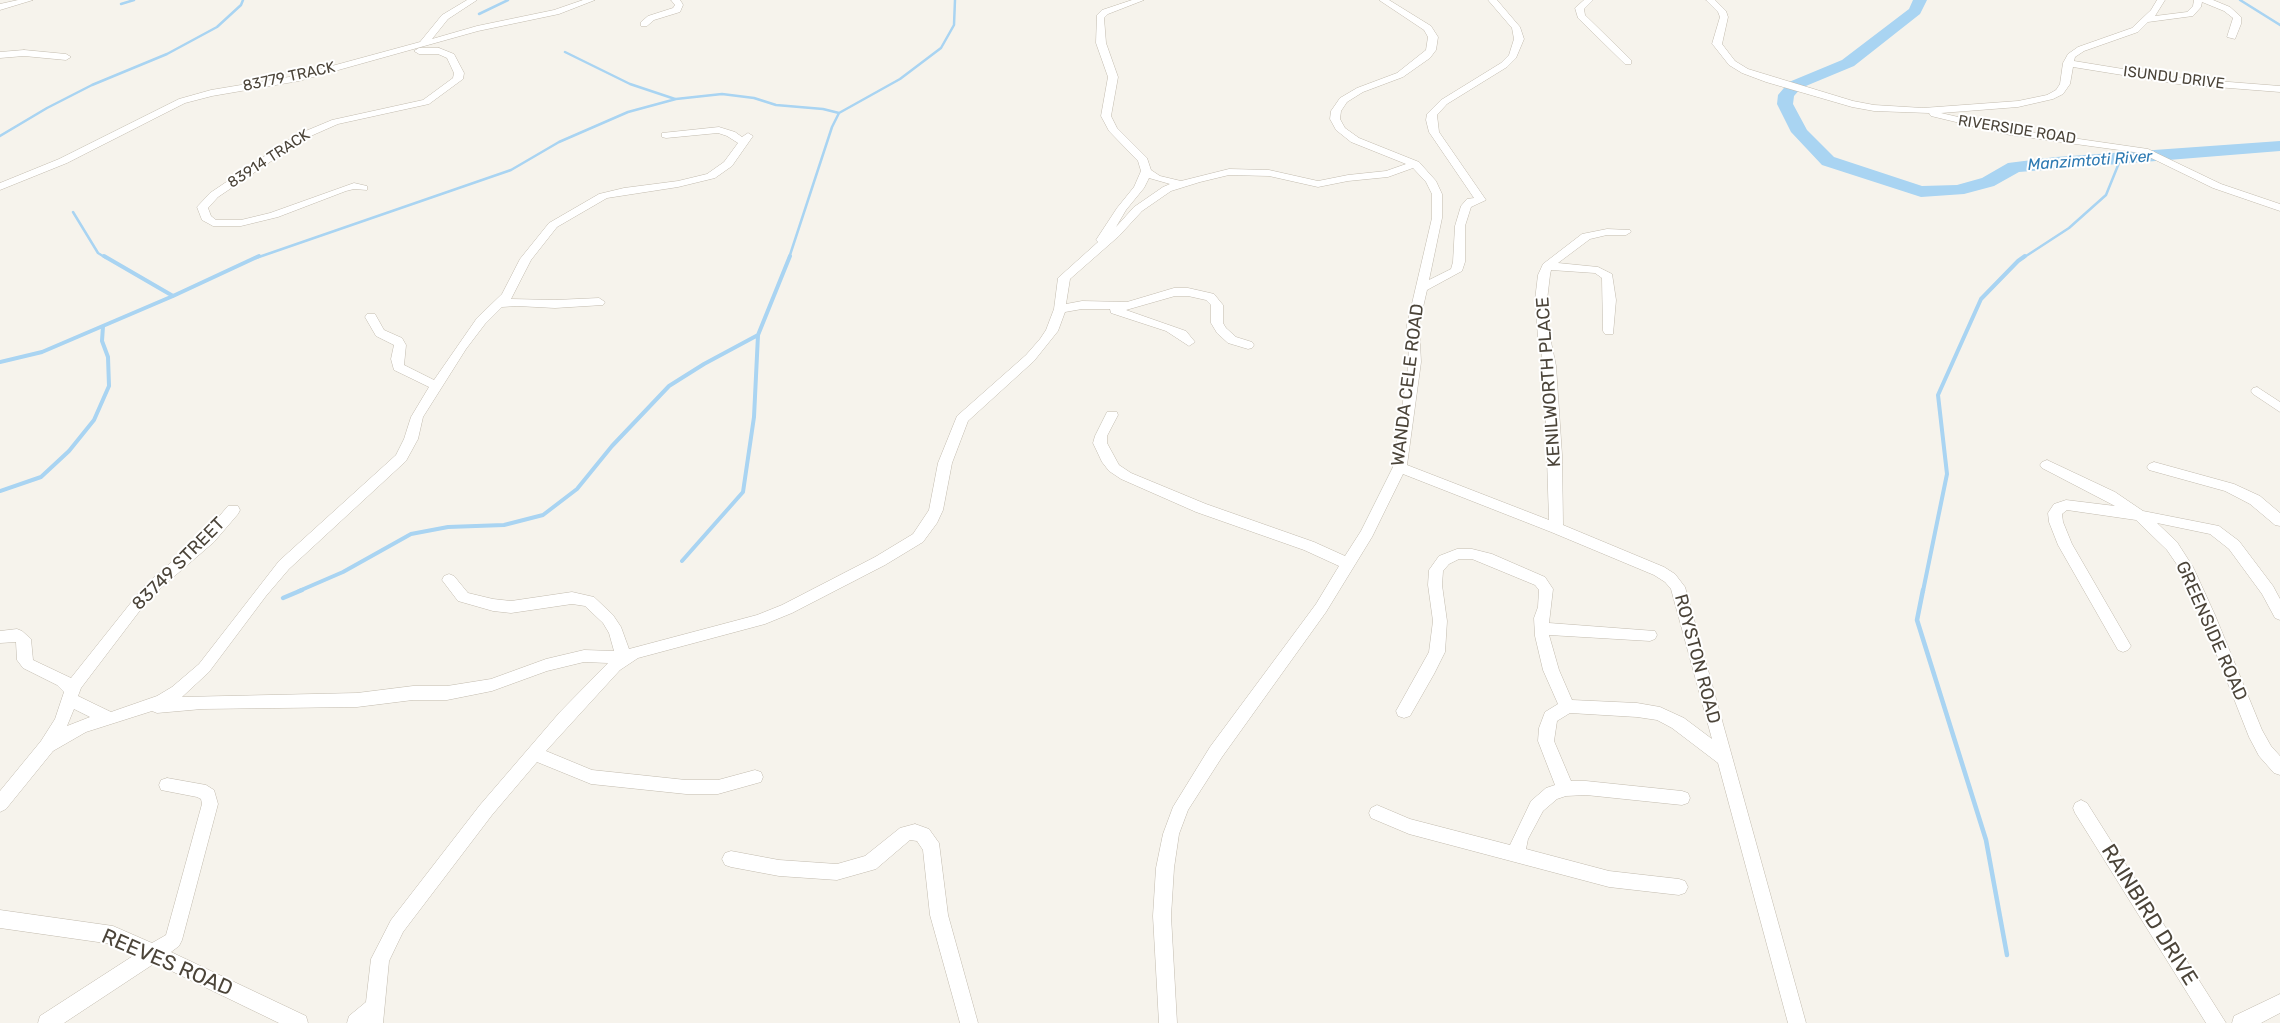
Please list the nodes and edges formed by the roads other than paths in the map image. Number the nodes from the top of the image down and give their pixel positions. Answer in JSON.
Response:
{"nodes":[{"id":1,"x":29,"y":0,"type":"edge"},
{"id":2,"x":473,"y":0,"type":"edge"},
{"id":3,"x":591,"y":0,"type":"edge"},
{"id":4,"x":675,"y":0,"type":"edge"},
{"id":5,"x":1140,"y":0,"type":"edge"},
{"id":6,"x":1383,"y":0,"type":"edge"},
{"id":7,"x":1492,"y":0,"type":"edge"},
{"id":8,"x":1589,"y":0,"type":"edge"},
{"id":9,"x":1710,"y":0,"type":"edge"},
{"id":10,"x":2161,"y":0,"type":"edge"},
{"id":11,"x":2198,"y":0,"type":"edge"},
{"id":12,"x":2205,"y":0,"type":"edge"},
{"id":13,"x":0,"y":7,"type":"edge"},
{"id":14,"x":2146,"y":20,"type":"junction"},
{"id":15,"x":644,"y":24,"type":"dead end"},
{"id":16,"x":2232,"y":37,"type":"dead end"},
{"id":17,"x":422,"y":45,"type":"junction"},
{"id":18,"x":0,"y":54,"type":"edge"},
{"id":19,"x":66,"y":57,"type":"dead end"},
{"id":20,"x":367,"y":60,"type":"junction"},
{"id":21,"x":1628,"y":62,"type":"dead end"},
{"id":22,"x":2068,"y":63,"type":"junction"},
{"id":23,"x":2280,"y":89,"type":"edge"},
{"id":24,"x":1923,"y":111,"type":"junction"},
{"id":25,"x":666,"y":135,"type":"dead end"},
{"id":26,"x":2131,"y":148,"type":"joint"},
{"id":27,"x":1415,"y":164,"type":"junction"},
{"id":28,"x":1146,"y":171,"type":"junction"},
{"id":29,"x":1182,"y":184,"type":"junction"},
{"id":30,"x":0,"y":187,"type":"edge"},
{"id":31,"x":363,"y":188,"type":"dead end"},
{"id":32,"x":1481,"y":200,"type":"joint"},
{"id":33,"x":2280,"y":208,"type":"edge"},
{"id":34,"x":1626,"y":232,"type":"dead end"},
{"id":35,"x":1098,"y":247,"type":"junction"},
{"id":36,"x":1546,"y":266,"type":"junction"},
{"id":37,"x":1421,"y":288,"type":"junction"},
{"id":38,"x":599,"y":302,"type":"dead end"},
{"id":39,"x":500,"y":304,"type":"junction"},
{"id":40,"x":1100,"y":305,"type":"junction"},
{"id":41,"x":1060,"y":309,"type":"junction"},
{"id":42,"x":371,"y":317,"type":"dead end"},
{"id":43,"x":1609,"y":331,"type":"dead end"},
{"id":44,"x":1189,"y":342,"type":"dead end"},
{"id":45,"x":1248,"y":345,"type":"dead end"},
{"id":46,"x":437,"y":386,"type":"junction"},
{"id":47,"x":2258,"y":391,"type":"dead end"},
{"id":48,"x":2280,"y":408,"type":"edge"},
{"id":49,"x":1112,"y":415,"type":"dead end"},
{"id":50,"x":2047,"y":465,"type":"dead end"},
{"id":51,"x":1400,"y":467,"type":"junction"},
{"id":52,"x":2154,"y":467,"type":"dead end"},
{"id":53,"x":233,"y":510,"type":"dead end"},
{"id":54,"x":2140,"y":516,"type":"junction"},
{"id":55,"x":2280,"y":521,"type":"edge"},
{"id":56,"x":1556,"y":528,"type":"junction"},
{"id":57,"x":1348,"y":564,"type":"junction"},
{"id":58,"x":448,"y":580,"type":"dead end"},
{"id":59,"x":2280,"y":614,"type":"edge"},
{"id":60,"x":1542,"y":629,"type":"junction"},
{"id":61,"x":1650,"y":635,"type":"dead end"},
{"id":62,"x":0,"y":637,"type":"edge"},
{"id":63,"x":2123,"y":646,"type":"dead end"},
{"id":64,"x":624,"y":659,"type":"junction"},
{"id":65,"x":69,"y":695,"type":"junction"},
{"id":66,"x":149,"y":706,"type":"junction"},
{"id":67,"x":1567,"y":706,"type":"junction"},
{"id":68,"x":1404,"y":711,"type":"dead end"},
{"id":69,"x":110,"y":719,"type":"junction"},
{"id":70,"x":47,"y":746,"type":"junction"},
{"id":71,"x":534,"y":754,"type":"junction"},
{"id":72,"x":1724,"y":758,"type":"junction"},
{"id":73,"x":2280,"y":768,"type":"edge"},
{"id":74,"x":755,"y":777,"type":"dead end"},
{"id":75,"x":167,"y":785,"type":"dead end"},
{"id":76,"x":1566,"y":788,"type":"junction"},
{"id":77,"x":1,"y":797,"type":"edge"},
{"id":78,"x":1682,"y":798,"type":"dead end"},
{"id":79,"x":2081,"y":808,"type":"dead end"},
{"id":80,"x":1377,"y":813,"type":"dead end"},
{"id":81,"x":1516,"y":854,"type":"junction"},
{"id":82,"x":731,"y":859,"type":"dead end"},
{"id":83,"x":1679,"y":887,"type":"dead end"},
{"id":84,"x":0,"y":919,"type":"edge"},
{"id":85,"x":155,"y":952,"type":"junction"},
{"id":86,"x":2280,"y":1003,"type":"edge"},
{"id":87,"x":375,"y":1015,"type":"edge"},
{"id":88,"x":48,"y":1023,"type":"edge"},
{"id":89,"x":299,"y":1023,"type":"edge"},
{"id":90,"x":356,"y":1023,"type":"edge"},
{"id":91,"x":969,"y":1023,"type":"edge"},
{"id":92,"x":1168,"y":1023,"type":"edge"},
{"id":93,"x":1797,"y":1023,"type":"edge"},
{"id":94,"x":2217,"y":1023,"type":"edge"},
{"id":95,"x":2241,"y":1023,"type":"edge"}],
"edges":[{"from":1,"to":13,"type":"street"},
{"from":2,"to":17,"type":"street"},
{"from":3,"to":17,"type":"street","name":"83779 TRACK"},
{"from":4,"to":15,"type":"street"},
{"from":5,"to":28,"type":"street"},
{"from":6,"to":27,"type":"street","name":"WANDA CELE ROAD"},
{"from":7,"to":32,"type":"street"},
{"from":8,"to":21,"type":"street"},
{"from":9,"to":24,"type":"street"},
{"from":10,"to":14,"type":"street"},
{"from":11,"to":14,"type":"street"},
{"from":12,"to":16,"type":"street"},
{"from":14,"to":22,"type":"street"},
{"from":17,"to":20,"type":"street","name":"83779 TRACK"},
{"from":18,"to":19,"type":"street"},
{"from":20,"to":30,"type":"street","name":"83779 TRACK"},
{"from":20,"to":31,"type":"street","name":"83914 TRACK"},
{"from":22,"to":23,"type":"street","name":"ISUNDU DRIVE"},
{"from":22,"to":24,"type":"street"},
{"from":24,"to":26,"type":"street","name":"RIVERSIDE ROAD"},
{"from":25,"to":39,"type":"street"},
{"from":26,"to":33,"type":"street","name":"RIVERSIDE ROAD"},
{"from":27,"to":29,"type":"street"},
{"from":27,"to":37,"type":"street","name":"WANDA CELE ROAD"},
{"from":28,"to":29,"type":"street"},
{"from":28,"to":35,"type":"street"},
{"from":29,"to":35,"type":"street"},
{"from":32,"to":37,"type":"street"},
{"from":34,"to":36,"type":"street"},
{"from":35,"to":41,"type":"street"},
{"from":36,"to":43,"type":"street"},
{"from":36,"to":56,"type":"street","name":"KENILWORTH PLACE"},
{"from":37,"to":51,"type":"street","name":"WANDA CELE ROAD"},
{"from":38,"to":39,"type":"street"},
{"from":39,"to":46,"type":"street"},
{"from":40,"to":41,"type":"street"},
{"from":40,"to":44,"type":"street"},
{"from":40,"to":45,"type":"street"},
{"from":41,"to":64,"type":"street"},
{"from":42,"to":46,"type":"street"},
{"from":46,"to":66,"type":"street"},
{"from":47,"to":48,"type":"street"},
{"from":49,"to":57,"type":"street"},
{"from":50,"to":54,"type":"street","name":"GREENSIDE ROAD"},
{"from":51,"to":56,"type":"street","name":"ROYSTON ROAD"},
{"from":51,"to":57,"type":"street","name":"WANDA CELE ROAD"},
{"from":52,"to":55,"type":"street"},
{"from":53,"to":65,"type":"street","name":"83749 STREET"},
{"from":54,"to":59,"type":"street"},
{"from":54,"to":63,"type":"street"},
{"from":54,"to":73,"type":"street","name":"GREENSIDE ROAD"},
{"from":56,"to":72,"type":"street","name":"ROYSTON ROAD"},
{"from":57,"to":92,"type":"street","name":"WANDA CELE ROAD"},
{"from":58,"to":64,"type":"street"},
{"from":60,"to":61,"type":"street"},
{"from":60,"to":67,"type":"street"},
{"from":60,"to":68,"type":"street"},
{"from":62,"to":65,"type":"street"},
{"from":64,"to":66,"type":"street"},
{"from":64,"to":71,"type":"street"},
{"from":65,"to":69,"type":"street"},
{"from":65,"to":70,"type":"street","name":"83749 STREET"},
{"from":66,"to":69,"type":"street"},
{"from":67,"to":72,"type":"street"},
{"from":67,"to":76,"type":"street"},
{"from":69,"to":70,"type":"street"},
{"from":70,"to":77,"type":"street","name":"83749 STREET"},
{"from":71,"to":74,"type":"street"},
{"from":71,"to":87,"type":"street"},
{"from":72,"to":93,"type":"street","name":"ROYSTON ROAD"},
{"from":75,"to":85,"type":"street"},
{"from":76,"to":78,"type":"street"},
{"from":76,"to":81,"type":"street"},
{"from":79,"to":94,"type":"street","name":"RAINBIRD DRIVE"},
{"from":80,"to":81,"type":"street"},
{"from":81,"to":83,"type":"street"},
{"from":82,"to":91,"type":"street"},
{"from":84,"to":85,"type":"street","name":"REEVES ROAD"},
{"from":85,"to":88,"type":"street"},
{"from":85,"to":89,"type":"street","name":"REEVES ROAD"},
{"from":86,"to":95,"type":"street"},
{"from":87,"to":90,"type":"street"}]}
